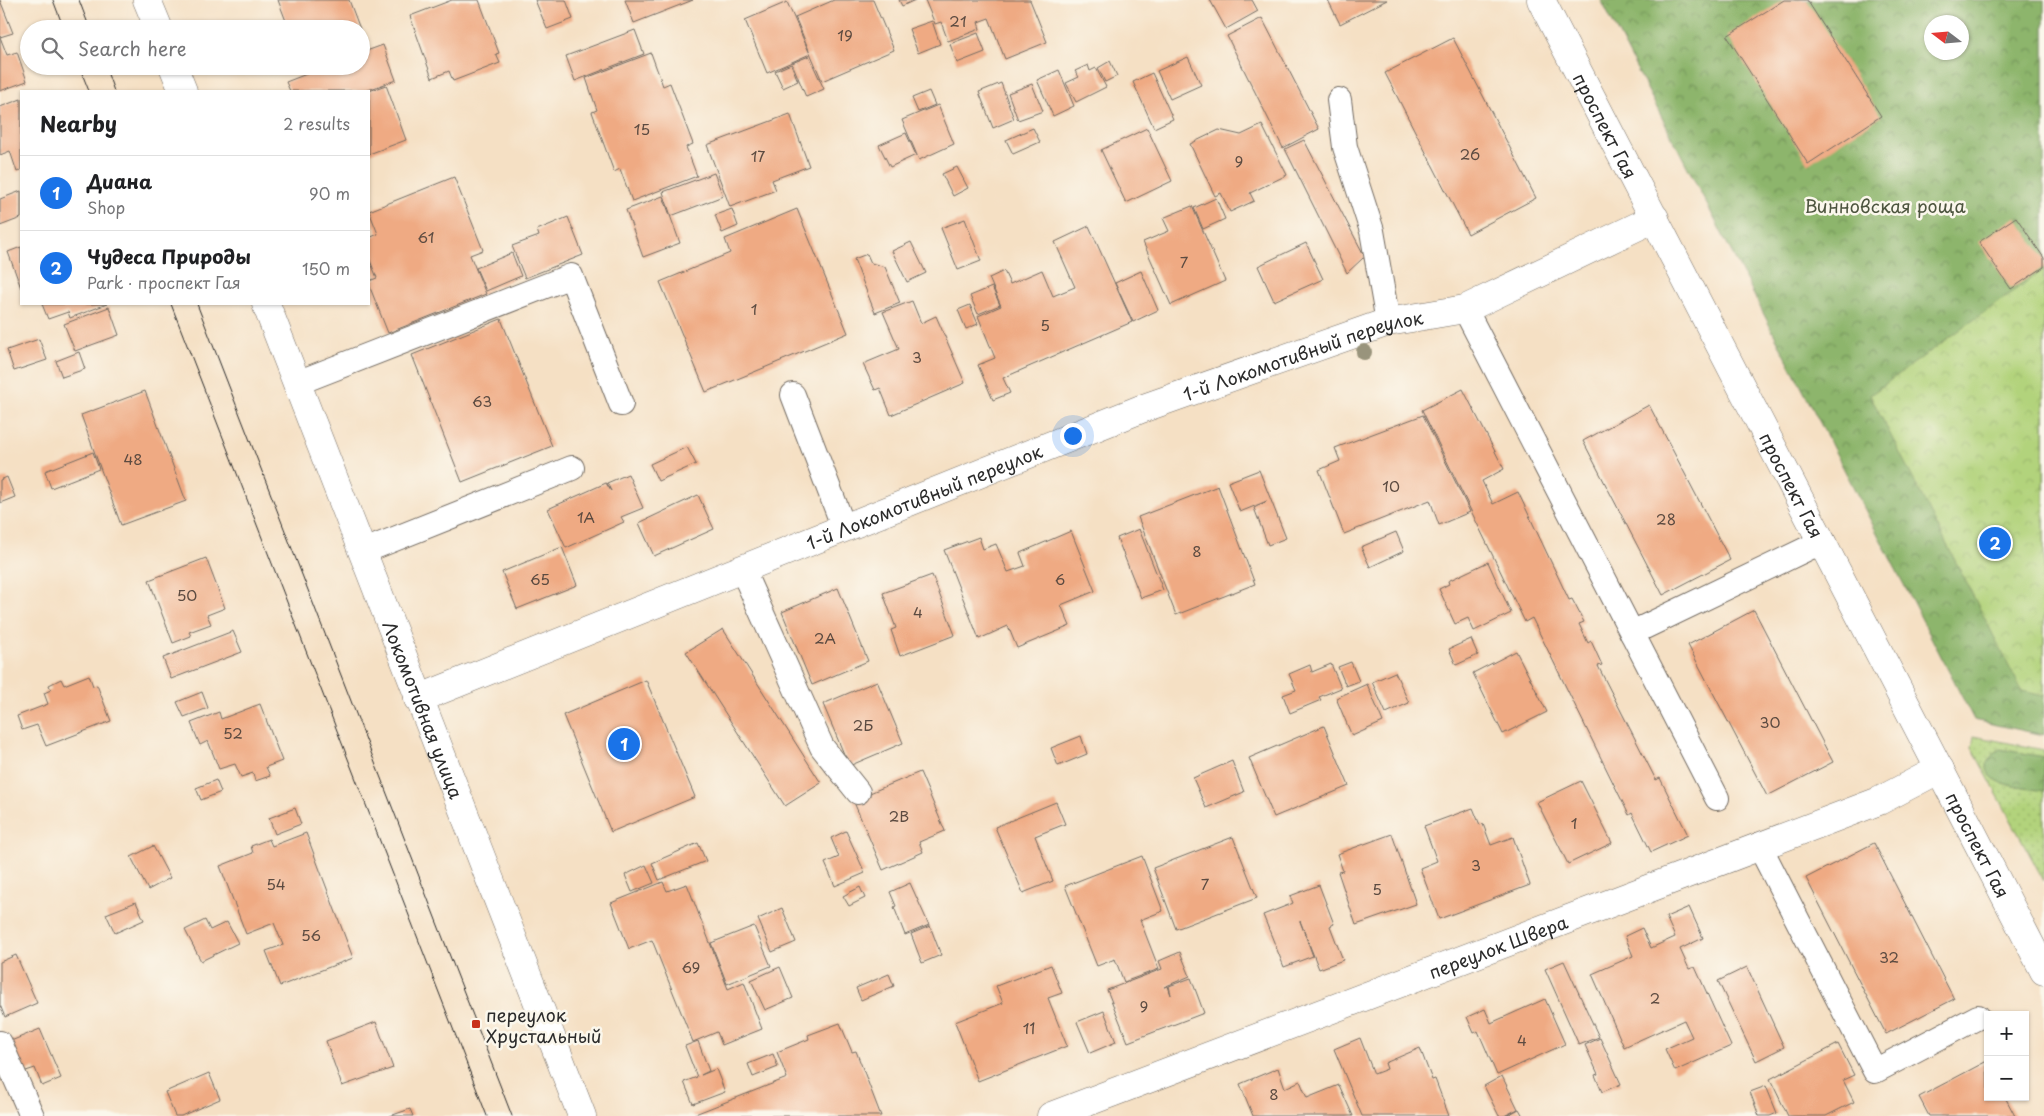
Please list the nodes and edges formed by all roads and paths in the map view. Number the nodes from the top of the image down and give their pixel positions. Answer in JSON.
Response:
{"nodes":[{"id":1,"x":148,"y":0,"type":"edge"},
{"id":2,"x":1541,"y":0,"type":"edge"},
{"id":3,"x":156,"y":20,"type":"edge"},
{"id":4,"x":177,"y":75,"type":"edge"},
{"id":5,"x":183,"y":90,"type":"edge"},
{"id":6,"x":1339,"y":100,"type":"dead end"},
{"id":7,"x":1654,"y":218,"type":"junction"},
{"id":8,"x":266,"y":305,"type":"edge"},
{"id":9,"x":1465,"y":309,"type":"junction"},
{"id":10,"x":1388,"y":322,"type":"junction"},
{"id":11,"x":297,"y":383,"type":"junction"},
{"id":12,"x":793,"y":395,"type":"dead end"},
{"id":13,"x":621,"y":404,"type":"dead end"},
{"id":14,"x":572,"y":468,"type":"dead end"},
{"id":15,"x":844,"y":528,"type":"junction"},
{"id":16,"x":1823,"y":541,"type":"junction"},
{"id":17,"x":362,"y":552,"type":"junction"},
{"id":18,"x":742,"y":569,"type":"junction"},
{"id":19,"x":1632,"y":633,"type":"junction"},
{"id":20,"x":418,"y":699,"type":"junction"},
{"id":21,"x":1940,"y":769,"type":"junction"},
{"id":22,"x":858,"y":792,"type":"dead end"},
{"id":23,"x":1717,"y":798,"type":"dead end"},
{"id":24,"x":1759,"y":845,"type":"junction"},
{"id":25,"x":2044,"y":970,"type":"edge"},
{"id":26,"x":1978,"y":1017,"type":"dead end"},
{"id":27,"x":0,"y":1043,"type":"edge"},
{"id":28,"x":32,"y":1116,"type":"edge"},
{"id":29,"x":582,"y":1116,"type":"edge"},
{"id":30,"x":1051,"y":1116,"type":"edge"}],
"edges":[{"from":1,"to":3,"type":"street"},
{"from":2,"to":7,"type":"street","name":"проспект Гая"},
{"from":4,"to":5,"type":"street"},
{"from":6,"to":10,"type":"lane"},
{"from":7,"to":9,"type":"street","name":"1-й Локомотивный переулок"},
{"from":7,"to":16,"type":"street","name":"проспект Гая"},
{"from":8,"to":11,"type":"street","name":"Локомотивная улица"},
{"from":9,"to":10,"type":"street","name":"1-й Локомотивный переулок"},
{"from":9,"to":19,"type":"lane"},
{"from":10,"to":15,"type":"street","name":"1-й Локомотивный переулок"},
{"from":11,"to":13,"type":"lane"},
{"from":11,"to":17,"type":"street","name":"Локомотивная улица"},
{"from":12,"to":15,"type":"lane"},
{"from":14,"to":17,"type":"lane"},
{"from":15,"to":18,"type":"street","name":"1-й Локомотивный переулок"},
{"from":16,"to":19,"type":"lane"},
{"from":16,"to":21,"type":"street","name":"проспект Гая"},
{"from":17,"to":20,"type":"street","name":"Локомотивная улица"},
{"from":18,"to":20,"type":"street","name":"1-й Локомотивный переулок"},
{"from":18,"to":22,"type":"lane"},
{"from":19,"to":23,"type":"lane"},
{"from":20,"to":29,"type":"street","name":"Локомотивная улица"},
{"from":21,"to":24,"type":"street","name":"переулок Швера"},
{"from":21,"to":25,"type":"street","name":"проспект Гая"},
{"from":24,"to":26,"type":"lane"},
{"from":24,"to":30,"type":"street","name":"переулок Швера"},
{"from":27,"to":28,"type":"lane"}]}
